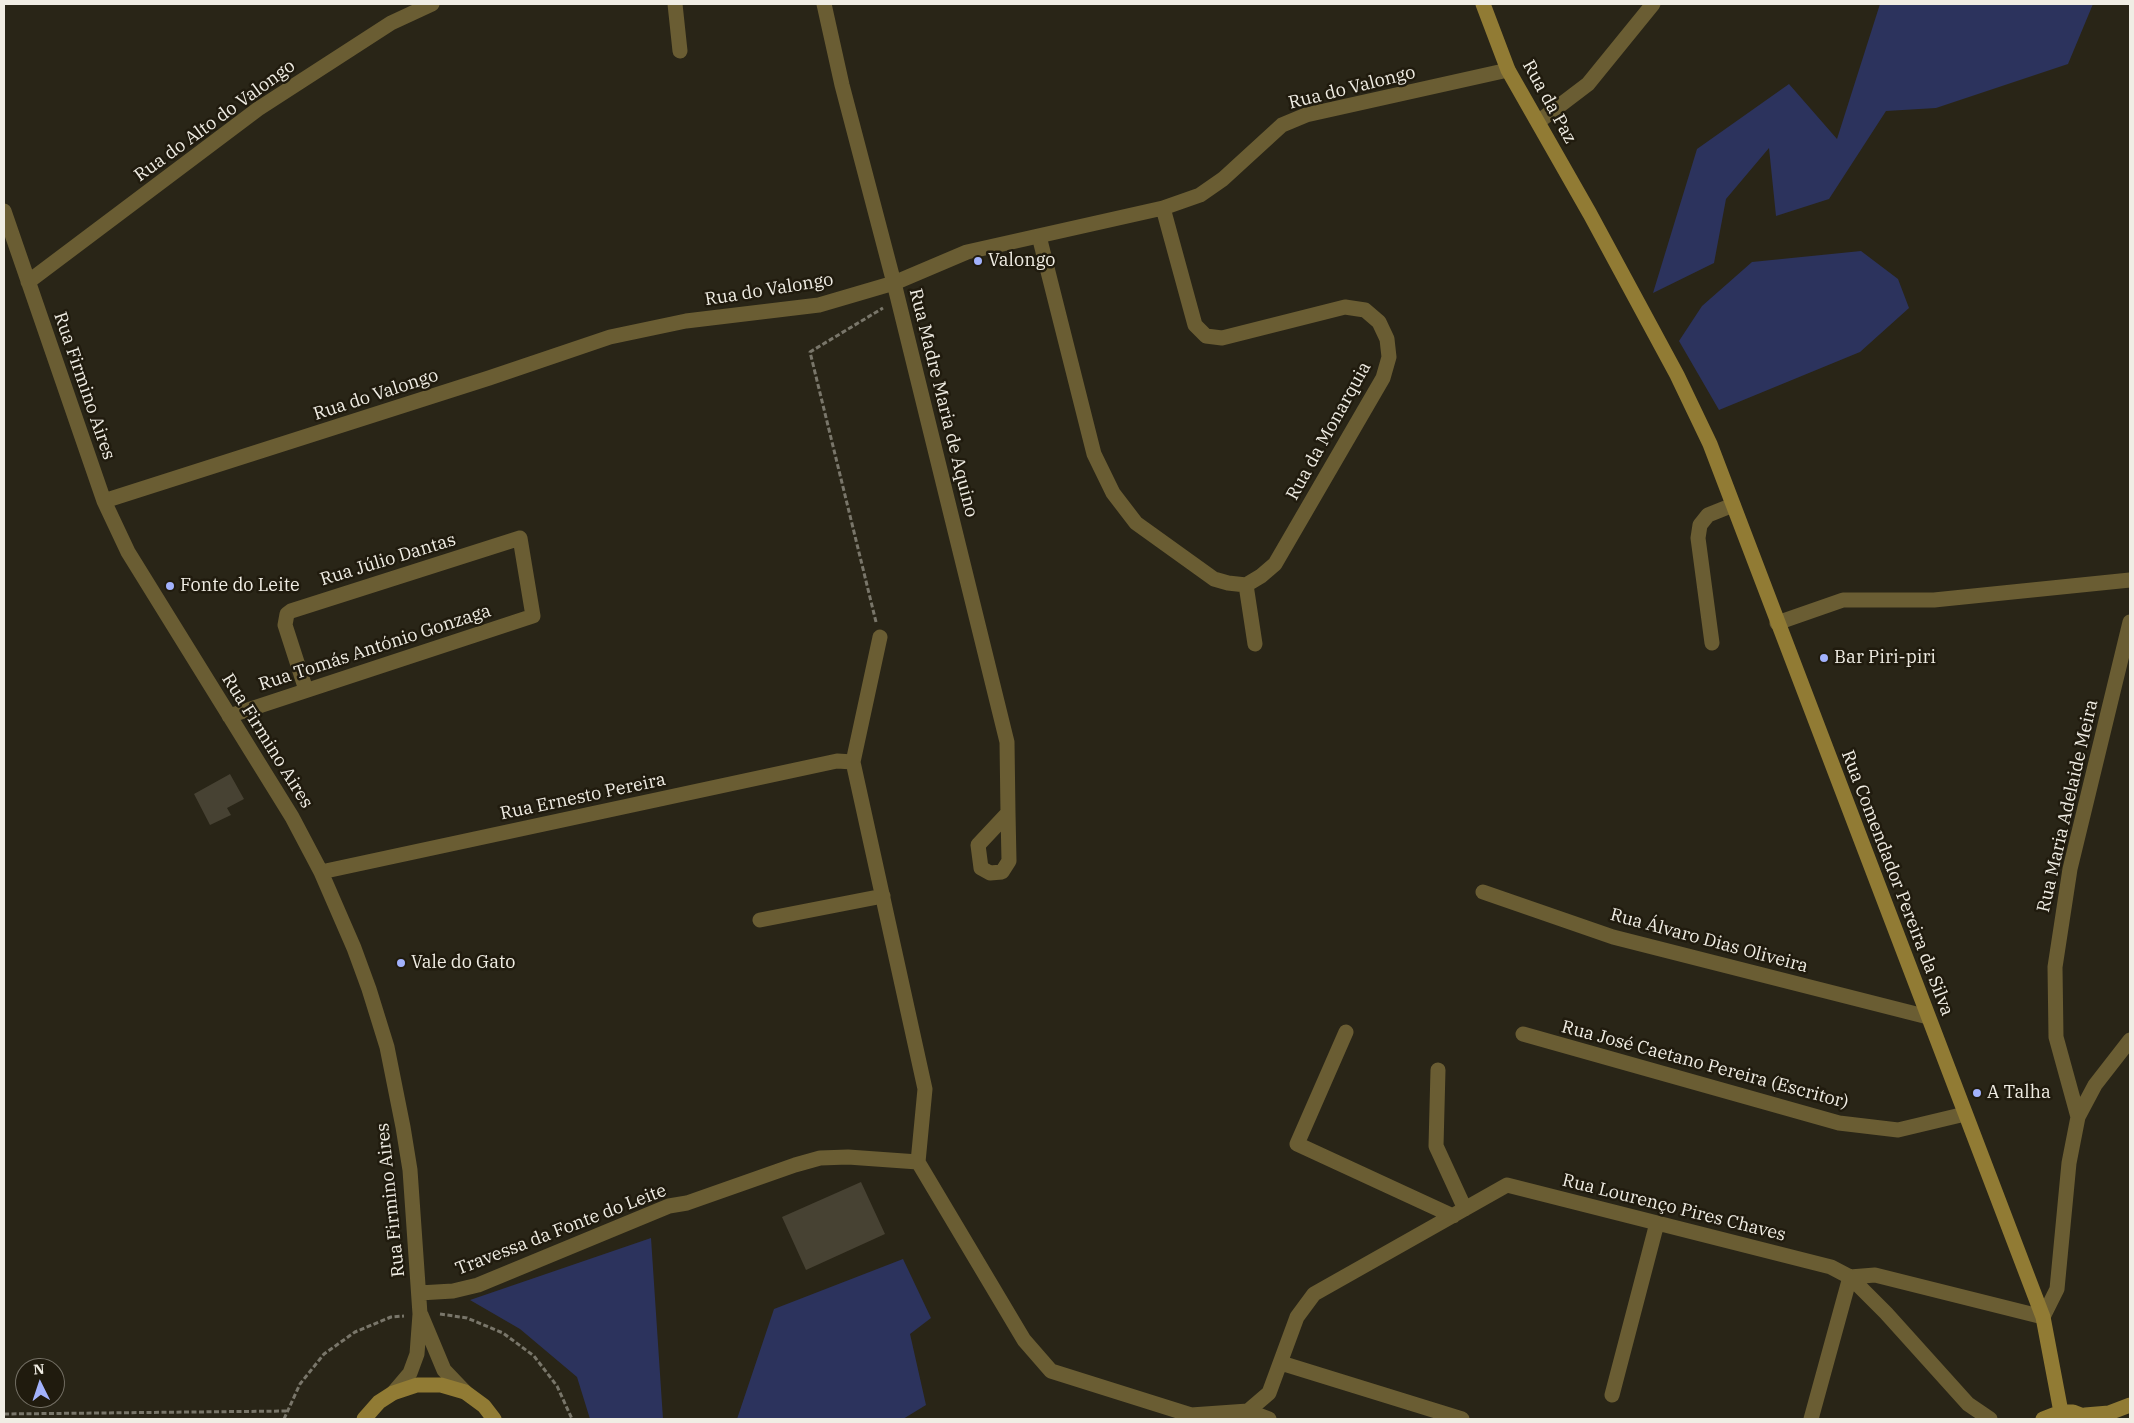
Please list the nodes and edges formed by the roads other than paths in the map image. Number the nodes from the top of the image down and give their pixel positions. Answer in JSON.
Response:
{"nodes":[{"id":1,"x":432,"y":4,"type":"edge"},
{"id":2,"x":675,"y":4,"type":"edge"},
{"id":3,"x":824,"y":4,"type":"edge"},
{"id":4,"x":1483,"y":4,"type":"edge"},
{"id":5,"x":1653,"y":4,"type":"edge"},
{"id":6,"x":680,"y":51,"type":"dead end"},
{"id":7,"x":1508,"y":70,"type":"junction"},
{"id":8,"x":1538,"y":122,"type":"junction"},
{"id":9,"x":1163,"y":208,"type":"junction"},
{"id":10,"x":4,"y":211,"type":"edge"},
{"id":11,"x":1039,"y":236,"type":"junction"},
{"id":12,"x":28,"y":282,"type":"junction"},
{"id":13,"x":894,"y":283,"type":"junction"},
{"id":14,"x":1677,"y":375,"type":"joint"},
{"id":15,"x":104,"y":501,"type":"junction"},
{"id":16,"x":1733,"y":505,"type":"junction"},
{"id":17,"x":2130,"y":580,"type":"edge"},
{"id":18,"x":1246,"y":585,"type":"junction"},
{"id":19,"x":533,"y":616,"type":"joint"},
{"id":20,"x":1777,"y":622,"type":"junction"},
{"id":21,"x":2130,"y":622,"type":"edge"},
{"id":22,"x":880,"y":637,"type":"road end"},
{"id":23,"x":1712,"y":643,"type":"dead end"},
{"id":24,"x":1255,"y":644,"type":"dead end"},
{"id":25,"x":306,"y":690,"type":"junction"},
{"id":26,"x":229,"y":716,"type":"junction"},
{"id":27,"x":853,"y":762,"type":"junction"},
{"id":28,"x":1008,"y":813,"type":"dead end"},
{"id":29,"x":321,"y":872,"type":"junction"},
{"id":30,"x":1483,"y":892,"type":"dead end"},
{"id":31,"x":883,"y":896,"type":"junction"},
{"id":32,"x":760,"y":920,"type":"dead end"},
{"id":33,"x":1928,"y":1017,"type":"junction"},
{"id":34,"x":1346,"y":1032,"type":"dead end"},
{"id":35,"x":1523,"y":1034,"type":"dead end"},
{"id":36,"x":2130,"y":1040,"type":"edge"},
{"id":37,"x":1438,"y":1070,"type":"dead end"},
{"id":38,"x":1965,"y":1114,"type":"junction"},
{"id":39,"x":2078,"y":1117,"type":"junction"},
{"id":40,"x":918,"y":1162,"type":"junction"},
{"id":41,"x":1459,"y":1213,"type":"junction"},
{"id":42,"x":1658,"y":1223,"type":"junction"},
{"id":43,"x":1850,"y":1277,"type":"junction"},
{"id":44,"x":419,"y":1293,"type":"junction"},
{"id":45,"x":420,"y":1314,"type":"junction"},
{"id":46,"x":2043,"y":1317,"type":"junction"},
{"id":47,"x":1281,"y":1362,"type":"junction"},
{"id":48,"x":464,"y":1392,"type":"junction"},
{"id":49,"x":393,"y":1393,"type":"junction"},
{"id":50,"x":1612,"y":1395,"type":"dead end"},
{"id":51,"x":2130,"y":1404,"type":"edge"},
{"id":52,"x":1248,"y":1411,"type":"junction"},
{"id":53,"x":2061,"y":1412,"type":"junction"},
{"id":54,"x":365,"y":1417,"type":"edge"},
{"id":55,"x":2088,"y":1417,"type":"edge"},
{"id":56,"x":351,"y":1419,"type":"edge"},
{"id":57,"x":494,"y":1419,"type":"edge"},
{"id":58,"x":1269,"y":1419,"type":"edge"},
{"id":59,"x":1462,"y":1419,"type":"edge"},
{"id":60,"x":1811,"y":1419,"type":"edge"},
{"id":61,"x":1990,"y":1419,"type":"edge"},
{"id":62,"x":2043,"y":1419,"type":"edge"}],
"edges":[{"from":1,"to":12,"type":"street","name":"Rua do Alto do Valongo"},
{"from":2,"to":6,"type":"street"},
{"from":3,"to":13,"type":"street","name":"Rua Madre Maria de Aquino"},
{"from":4,"to":7,"type":"main road","name":"Rua da Paz"},
{"from":5,"to":8,"type":"street"},
{"from":7,"to":8,"type":"main road","name":"Rua da Paz"},
{"from":7,"to":9,"type":"street","name":"Rua do Valongo"},
{"from":8,"to":14,"type":"main road","name":"Rua da Paz"},
{"from":9,"to":11,"type":"street","name":"Rua do Valongo"},
{"from":9,"to":18,"type":"street","name":"Rua da Monarquia"},
{"from":10,"to":12,"type":"street","name":"Rua Firmino Aires"},
{"from":11,"to":13,"type":"street","name":"Rua do Valongo"},
{"from":11,"to":18,"type":"street"},
{"from":12,"to":15,"type":"street","name":"Rua Firmino Aires"},
{"from":13,"to":15,"type":"street","name":"Rua do Valongo"},
{"from":13,"to":28,"type":"street","name":"Rua Madre Maria de Aquino"},
{"from":14,"to":16,"type":"main road","name":"Rua Comendador Pereira da Silva"},
{"from":15,"to":26,"type":"street","name":"Rua Firmino Aires"},
{"from":16,"to":20,"type":"main road","name":"Rua Comendador Pereira da Silva"},
{"from":16,"to":23,"type":"street"},
{"from":17,"to":20,"type":"street"},
{"from":18,"to":24,"type":"street"},
{"from":19,"to":25,"type":"street","name":"Rua Tomás António Gonzaga"},
{"from":19,"to":25,"type":"street","name":"Rua Júlio Dantas"},
{"from":20,"to":33,"type":"main road","name":"Rua Comendador Pereira da Silva"},
{"from":21,"to":39,"type":"street","name":"Rua Maria Adelaide Meira"},
{"from":22,"to":27,"type":"street"},
{"from":25,"to":26,"type":"street","name":"Rua Tomás António Gonzaga"},
{"from":26,"to":29,"type":"street","name":"Rua Firmino Aires"},
{"from":27,"to":29,"type":"street","name":"Rua Ernesto Pereira"},
{"from":27,"to":31,"type":"street"},
{"from":29,"to":44,"type":"street","name":"Rua Firmino Aires"},
{"from":30,"to":33,"type":"street","name":"Rua Álvaro Dias Oliveira"},
{"from":31,"to":32,"type":"street"},
{"from":31,"to":40,"type":"street"},
{"from":33,"to":38,"type":"main road","name":"Rua Comendador Pereira da Silva"},
{"from":34,"to":41,"type":"street"},
{"from":35,"to":38,"type":"street","name":"Rua José Caetano Pereira (Escritor)"},
{"from":36,"to":39,"type":"street"},
{"from":37,"to":41,"type":"street"},
{"from":38,"to":46,"type":"main road","name":"Rua Comendador Pereira da Silva"},
{"from":39,"to":46,"type":"street"},
{"from":40,"to":44,"type":"street","name":"Travessa da Fonte do Leite"},
{"from":40,"to":52,"type":"street"},
{"from":41,"to":42,"type":"street","name":"Rua Lourenço Pires Chaves"},
{"from":41,"to":47,"type":"street","name":"Rua Lourenço Pires Chaves"},
{"from":42,"to":43,"type":"street","name":"Rua Lourenço Pires Chaves"},
{"from":42,"to":50,"type":"street"},
{"from":43,"to":46,"type":"street"},
{"from":43,"to":60,"type":"street"},
{"from":43,"to":61,"type":"street","name":"Rua Lourenço Pires Chaves"},
{"from":44,"to":45,"type":"street","name":"Rua Firmino Aires"},
{"from":45,"to":48,"type":"street"},
{"from":45,"to":49,"type":"street"},
{"from":46,"to":53,"type":"main road","name":"Rua Comendador Pereira da Silva"},
{"from":47,"to":52,"type":"street"},
{"from":47,"to":59,"type":"street"},
{"from":48,"to":49,"type":"main road"},
{"from":48,"to":57,"type":"main road"},
{"from":49,"to":54,"type":"main road"},
{"from":51,"to":55,"type":"main road"},
{"from":52,"to":58,"type":"street"},
{"from":53,"to":55,"type":"main road"},
{"from":53,"to":62,"type":"main road"},
{"from":54,"to":56,"type":"main road"}]}
